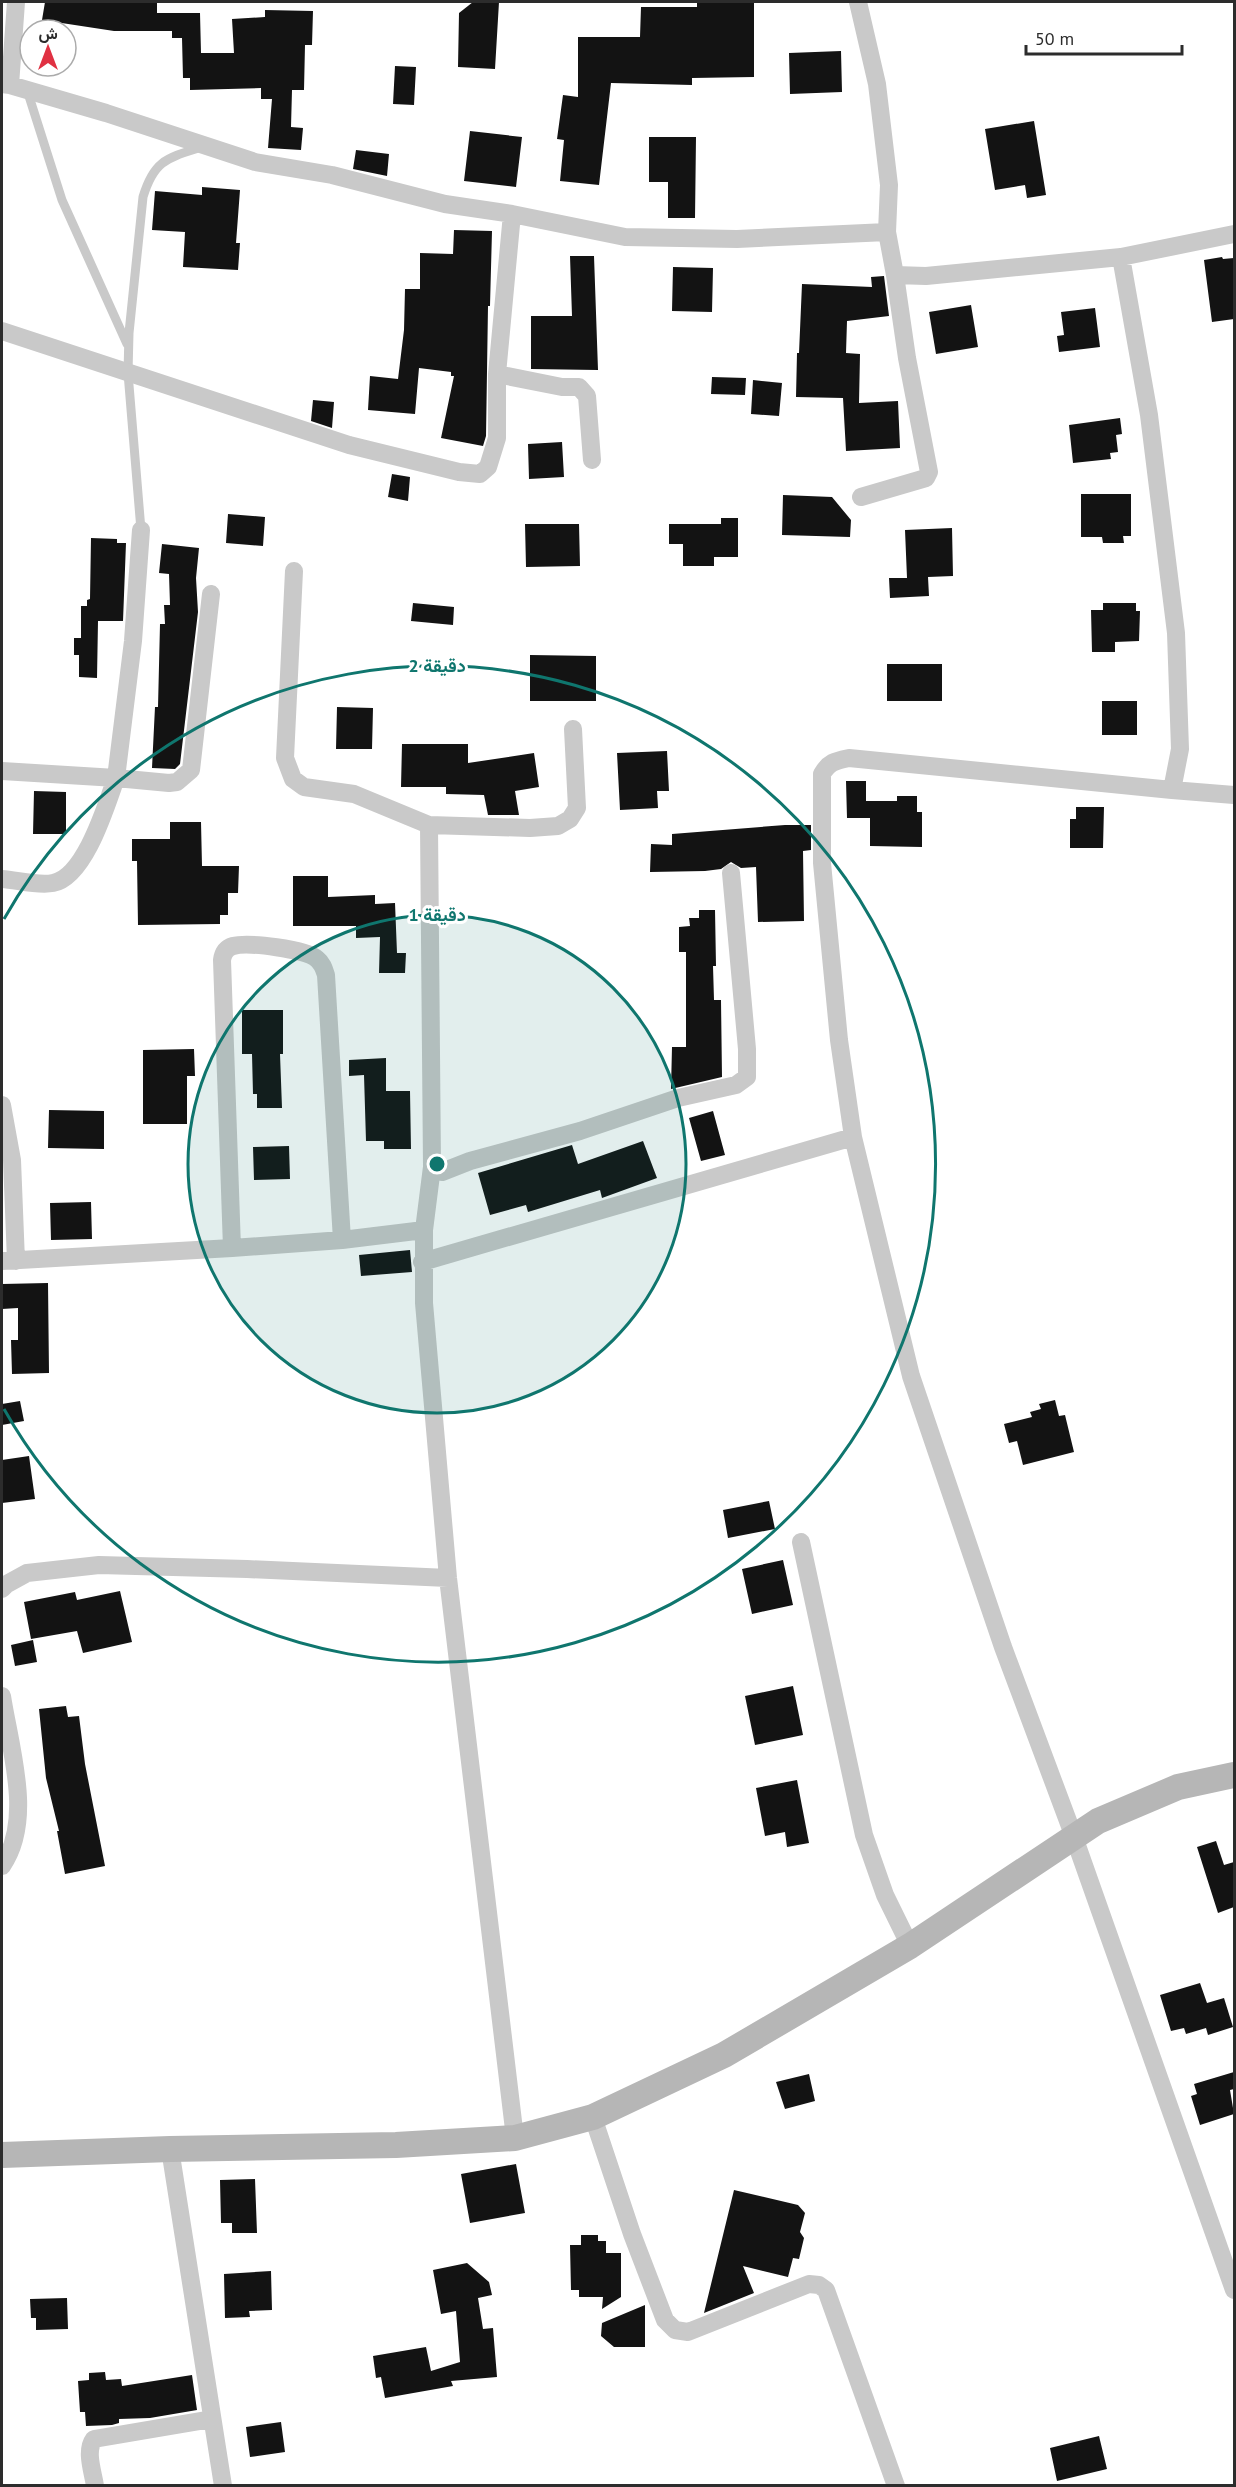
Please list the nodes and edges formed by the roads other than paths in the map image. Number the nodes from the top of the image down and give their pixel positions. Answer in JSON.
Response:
{"nodes":[{"id":1,"x":16,"y":2,"type":"edge"},
{"id":2,"x":858,"y":2,"type":"edge"},
{"id":3,"x":13,"y":86,"type":"edge"},
{"id":4,"x":206,"y":146,"type":"junction"},
{"id":5,"x":512,"y":214,"type":"junction"},
{"id":6,"x":887,"y":232,"type":"junction"},
{"id":7,"x":1234,"y":234,"type":"edge"},
{"id":8,"x":1121,"y":257,"type":"junction"},
{"id":9,"x":896,"y":275,"type":"junction"},
{"id":10,"x":2,"y":331,"type":"edge"},
{"id":11,"x":128,"y":348,"type":"junction"},
{"id":12,"x":128,"y":372,"type":"junction"},
{"id":13,"x":497,"y":374,"type":"junction"},
{"id":14,"x":592,"y":460,"type":"dead end"},
{"id":15,"x":861,"y":496,"type":"dead end"},
{"id":16,"x":141,"y":530,"type":"joint"},
{"id":17,"x":294,"y":571,"type":"dead end"},
{"id":18,"x":211,"y":594,"type":"dead end"},
{"id":19,"x":573,"y":729,"type":"dead end"},
{"id":20,"x":2,"y":771,"type":"edge"},
{"id":21,"x":116,"y":778,"type":"junction"},
{"id":22,"x":1172,"y":790,"type":"junction"},
{"id":23,"x":1234,"y":795,"type":"edge"},
{"id":24,"x":429,"y":825,"type":"junction"},
{"id":25,"x":731,"y":873,"type":"dead end"},
{"id":26,"x":2,"y":879,"type":"edge"},
{"id":27,"x":2,"y":1105,"type":"edge"},
{"id":28,"x":853,"y":1137,"type":"junction"},
{"id":29,"x":432,"y":1167,"type":"junction"},
{"id":30,"x":424,"y":1230,"type":"junction"},
{"id":31,"x":342,"y":1240,"type":"junction"},
{"id":32,"x":232,"y":1248,"type":"junction"},
{"id":33,"x":9,"y":1261,"type":"edge"},
{"id":34,"x":422,"y":1262,"type":"junction"},
{"id":35,"x":801,"y":1542,"type":"dead end"},
{"id":36,"x":448,"y":1578,"type":"junction"},
{"id":37,"x":2,"y":1589,"type":"edge"},
{"id":38,"x":2,"y":1696,"type":"edge"},
{"id":39,"x":1234,"y":1775,"type":"edge"},
{"id":40,"x":1074,"y":1837,"type":"junction"},
{"id":41,"x":2,"y":1866,"type":"edge"},
{"id":42,"x":910,"y":1946,"type":"junction"},
{"id":43,"x":593,"y":2117,"type":"junction"},
{"id":44,"x":515,"y":2138,"type":"junction"},
{"id":45,"x":170,"y":2149,"type":"junction"},
{"id":46,"x":2,"y":2155,"type":"edge"},
{"id":47,"x":1234,"y":2290,"type":"edge"},
{"id":48,"x":212,"y":2419,"type":"junction"},
{"id":49,"x":95,"y":2486,"type":"edge"},
{"id":50,"x":223,"y":2486,"type":"edge"},
{"id":51,"x":896,"y":2486,"type":"edge"}],
"edges":[{"from":1,"to":3,"type":"street"},
{"from":2,"to":6,"type":"street"},
{"from":3,"to":4,"type":"street"},
{"from":3,"to":11,"type":"lane"},
{"from":4,"to":5,"type":"street"},
{"from":4,"to":11,"type":"lane"},
{"from":5,"to":6,"type":"street"},
{"from":5,"to":13,"type":"street"},
{"from":6,"to":9,"type":"street"},
{"from":7,"to":8,"type":"street"},
{"from":8,"to":9,"type":"street"},
{"from":8,"to":22,"type":"street"},
{"from":9,"to":15,"type":"street"},
{"from":10,"to":12,"type":"street"},
{"from":11,"to":12,"type":"lane"},
{"from":12,"to":13,"type":"street"},
{"from":12,"to":16,"type":"lane"},
{"from":13,"to":14,"type":"street"},
{"from":16,"to":21,"type":"street"},
{"from":17,"to":24,"type":"street"},
{"from":18,"to":21,"type":"street"},
{"from":19,"to":24,"type":"street"},
{"from":20,"to":21,"type":"street"},
{"from":21,"to":26,"type":"street"},
{"from":22,"to":23,"type":"street"},
{"from":22,"to":28,"type":"street"},
{"from":24,"to":29,"type":"street"},
{"from":25,"to":29,"type":"street"},
{"from":27,"to":33,"type":"street"},
{"from":28,"to":34,"type":"street"},
{"from":28,"to":40,"type":"street"},
{"from":29,"to":30,"type":"street"},
{"from":30,"to":31,"type":"street"},
{"from":30,"to":34,"type":"street"},
{"from":31,"to":32,"type":"street"},
{"from":31,"to":32,"type":"street"},
{"from":32,"to":33,"type":"street"},
{"from":34,"to":36,"type":"street"},
{"from":35,"to":42,"type":"street"},
{"from":36,"to":37,"type":"street"},
{"from":36,"to":44,"type":"street"},
{"from":38,"to":41,"type":"street"},
{"from":39,"to":40,"type":"main road"},
{"from":40,"to":42,"type":"main road"},
{"from":40,"to":47,"type":"street"},
{"from":42,"to":43,"type":"main road"},
{"from":43,"to":44,"type":"main road"},
{"from":43,"to":51,"type":"street"},
{"from":44,"to":45,"type":"main road"},
{"from":45,"to":46,"type":"main road"},
{"from":45,"to":48,"type":"street"},
{"from":48,"to":49,"type":"street"},
{"from":48,"to":50,"type":"street"}]}
